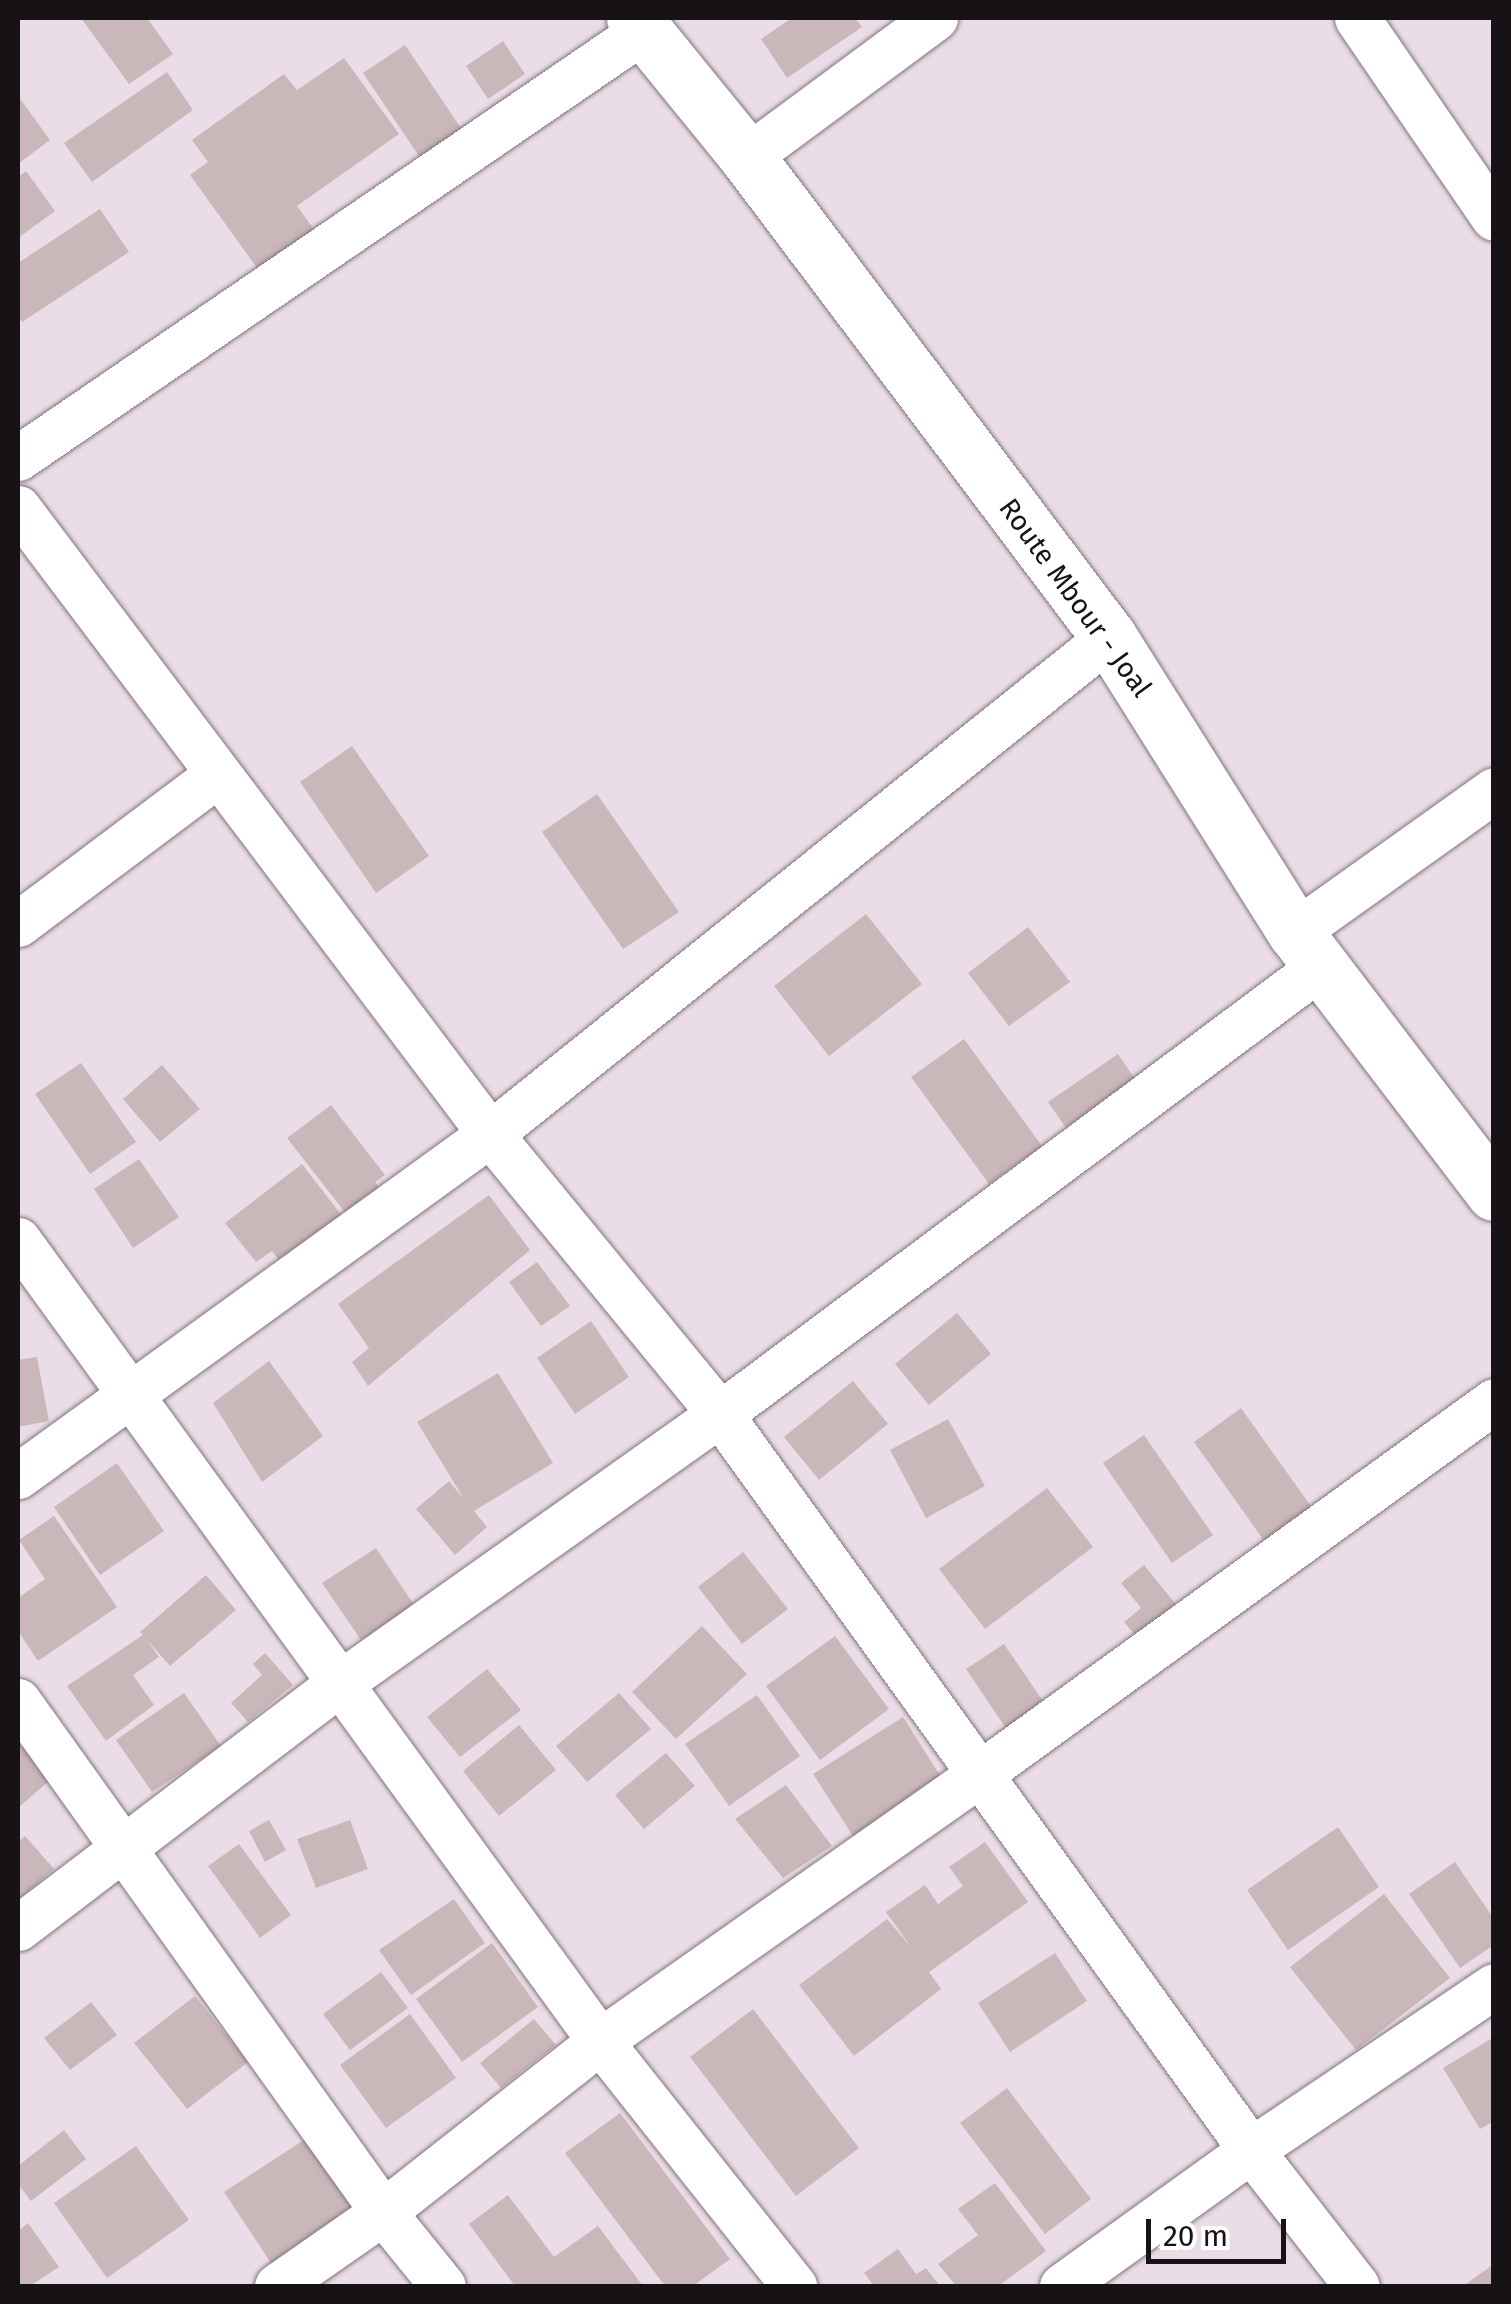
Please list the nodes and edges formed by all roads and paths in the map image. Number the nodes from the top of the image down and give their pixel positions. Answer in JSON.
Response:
{"nodes":[{"id":1,"x":935,"y":18,"type":"edge"},
{"id":2,"x":1357,"y":18,"type":"edge"},
{"id":3,"x":639,"y":24,"type":"edge"},
{"id":4,"x":747,"y":157,"type":"junction"},
{"id":5,"x":1494,"y":218,"type":"edge"},
{"id":6,"x":18,"y":458,"type":"edge"},
{"id":7,"x":18,"y":508,"type":"edge"},
{"id":8,"x":1109,"y":638,"type":"junction"},
{"id":9,"x":218,"y":774,"type":"junction"},
{"id":10,"x":1494,"y":790,"type":"edge"},
{"id":11,"x":18,"y":924,"type":"edge"},
{"id":12,"x":1308,"y":949,"type":"junction"},
{"id":13,"x":490,"y":1134,"type":"junction"},
{"id":14,"x":1494,"y":1194,"type":"edge"},
{"id":15,"x":18,"y":1240,"type":"edge"},
{"id":16,"x":129,"y":1398,"type":"junction"},
{"id":17,"x":1494,"y":1400,"type":"edge"},
{"id":18,"x":720,"y":1414,"type":"junction"},
{"id":19,"x":18,"y":1476,"type":"edge"},
{"id":20,"x":340,"y":1683,"type":"junction"},
{"id":21,"x":18,"y":1701,"type":"edge"},
{"id":22,"x":978,"y":1775,"type":"junction"},
{"id":23,"x":121,"y":1848,"type":"junction"},
{"id":24,"x":18,"y":1928,"type":"edge"},
{"id":25,"x":1494,"y":1986,"type":"edge"},
{"id":26,"x":600,"y":2041,"type":"junction"},
{"id":27,"x":1251,"y":2150,"type":"junction"},
{"id":28,"x":383,"y":2212,"type":"junction"},
{"id":29,"x":278,"y":2286,"type":"edge"},
{"id":30,"x":442,"y":2286,"type":"edge"},
{"id":31,"x":794,"y":2286,"type":"edge"},
{"id":32,"x":1062,"y":2286,"type":"edge"},
{"id":33,"x":1357,"y":2286,"type":"edge"}],
"edges":[{"from":1,"to":4,"type":"street"},
{"from":2,"to":5,"type":"street"},
{"from":3,"to":4,"type":"main road","name":"Route Mbour - Joal"},
{"from":3,"to":6,"type":"street"},
{"from":4,"to":8,"type":"main road","name":"Route Mbour - Joal"},
{"from":7,"to":9,"type":"street"},
{"from":8,"to":12,"type":"main road","name":"Route Mbour - Joal"},
{"from":8,"to":13,"type":"street"},
{"from":9,"to":11,"type":"street"},
{"from":9,"to":13,"type":"street"},
{"from":10,"to":12,"type":"street"},
{"from":12,"to":14,"type":"main road","name":"Route Mbour - Joal"},
{"from":12,"to":18,"type":"street"},
{"from":13,"to":16,"type":"street"},
{"from":13,"to":18,"type":"street"},
{"from":15,"to":16,"type":"street"},
{"from":16,"to":19,"type":"street"},
{"from":16,"to":20,"type":"street"},
{"from":17,"to":22,"type":"street"},
{"from":18,"to":20,"type":"street"},
{"from":18,"to":22,"type":"street"},
{"from":20,"to":23,"type":"street"},
{"from":20,"to":26,"type":"street"},
{"from":21,"to":23,"type":"street"},
{"from":22,"to":26,"type":"street"},
{"from":22,"to":27,"type":"street"},
{"from":23,"to":24,"type":"street"},
{"from":23,"to":28,"type":"street"},
{"from":25,"to":27,"type":"street"},
{"from":26,"to":28,"type":"street"},
{"from":26,"to":31,"type":"street"},
{"from":27,"to":32,"type":"street"},
{"from":27,"to":33,"type":"street"},
{"from":28,"to":29,"type":"street"},
{"from":28,"to":30,"type":"street"}]}
